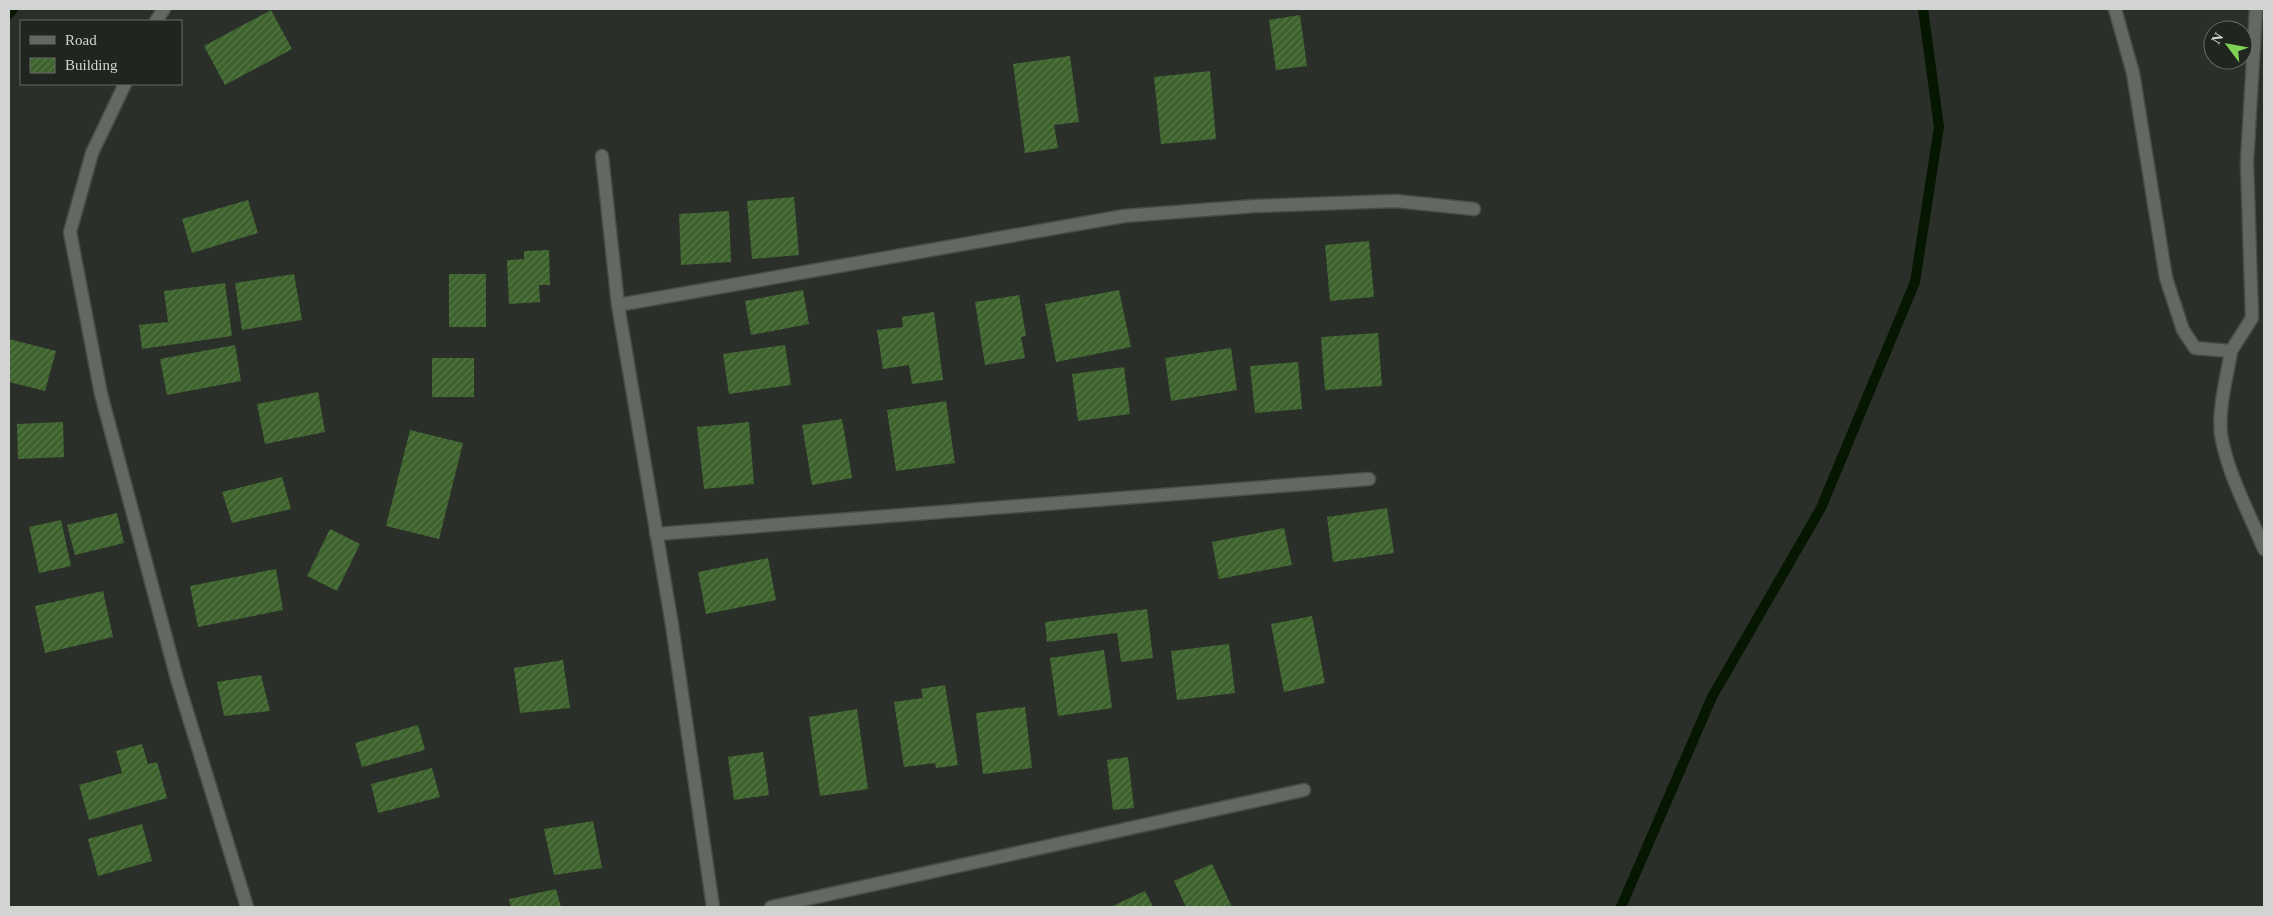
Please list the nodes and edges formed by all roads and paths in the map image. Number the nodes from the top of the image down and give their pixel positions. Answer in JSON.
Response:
{"nodes":[{"id":1,"x":164,"y":9,"type":"edge"},
{"id":2,"x":2115,"y":9,"type":"edge"},
{"id":3,"x":2256,"y":9,"type":"edge"},
{"id":4,"x":157,"y":20,"type":"edge"},
{"id":5,"x":125,"y":85,"type":"edge"},
{"id":6,"x":602,"y":156,"type":"dead end"},
{"id":7,"x":1474,"y":209,"type":"dead end"},
{"id":8,"x":618,"y":305,"type":"junction"},
{"id":9,"x":2231,"y":351,"type":"junction"},
{"id":10,"x":1369,"y":479,"type":"dead end"},
{"id":11,"x":656,"y":534,"type":"junction"},
{"id":12,"x":2264,"y":549,"type":"edge"},
{"id":13,"x":1304,"y":790,"type":"dead end"},
{"id":14,"x":247,"y":907,"type":"edge"},
{"id":15,"x":713,"y":907,"type":"edge"},
{"id":16,"x":771,"y":907,"type":"edge"}],
"edges":[{"from":1,"to":4,"type":"street"},
{"from":2,"to":9,"type":"street"},
{"from":3,"to":9,"type":"street"},
{"from":5,"to":14,"type":"street"},
{"from":6,"to":8,"type":"street"},
{"from":7,"to":8,"type":"street"},
{"from":8,"to":11,"type":"street"},
{"from":9,"to":12,"type":"street"},
{"from":10,"to":11,"type":"street"},
{"from":11,"to":15,"type":"street"},
{"from":13,"to":16,"type":"street"}]}
